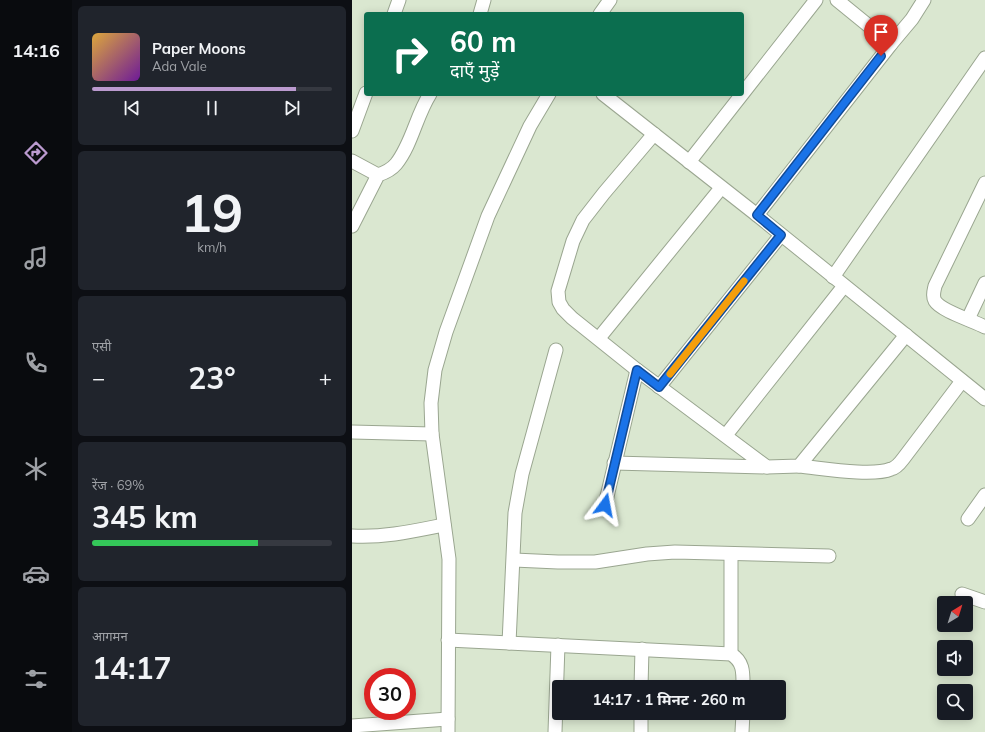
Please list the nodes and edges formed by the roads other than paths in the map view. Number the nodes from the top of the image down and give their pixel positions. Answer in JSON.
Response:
{"nodes":[{"id":1,"x":399,"y":0,"type":"edge"},
{"id":2,"x":484,"y":0,"type":"edge"},
{"id":3,"x":610,"y":0,"type":"edge"},
{"id":4,"x":816,"y":0,"type":"edge"},
{"id":5,"x":837,"y":0,"type":"edge"},
{"id":6,"x":924,"y":0,"type":"edge"},
{"id":7,"x":395,"y":12,"type":"edge"},
{"id":8,"x":481,"y":12,"type":"edge"},
{"id":9,"x":601,"y":12,"type":"edge"},
{"id":10,"x":891,"y":44,"type":"junction"},
{"id":11,"x":985,"y":58,"type":"edge"},
{"id":12,"x":744,"y":92,"type":"edge"},
{"id":13,"x":365,"y":96,"type":"edge"},
{"id":14,"x":429,"y":96,"type":"edge"},
{"id":15,"x":548,"y":96,"type":"edge"},
{"id":16,"x":606,"y":96,"type":"edge"},
{"id":17,"x":741,"y":96,"type":"edge"},
{"id":18,"x":352,"y":131,"type":"edge"},
{"id":19,"x":654,"y":134,"type":"junction"},
{"id":20,"x":352,"y":161,"type":"edge"},
{"id":21,"x":689,"y":162,"type":"junction"},
{"id":22,"x":378,"y":175,"type":"junction"},
{"id":23,"x":985,"y":183,"type":"edge"},
{"id":24,"x":721,"y":188,"type":"junction"},
{"id":25,"x":757,"y":215,"type":"junction"},
{"id":26,"x":352,"y":226,"type":"edge"},
{"id":27,"x":781,"y":235,"type":"junction"},
{"id":28,"x":833,"y":277,"type":"junction"},
{"id":29,"x":985,"y":283,"type":"edge"},
{"id":30,"x":844,"y":286,"type":"junction"},
{"id":31,"x":968,"y":319,"type":"junction"},
{"id":32,"x":985,"y":327,"type":"edge"},
{"id":33,"x":906,"y":335,"type":"junction"},
{"id":34,"x":599,"y":338,"type":"junction"},
{"id":35,"x":556,"y":350,"type":"dead end"},
{"id":36,"x":637,"y":370,"type":"junction"},
{"id":37,"x":962,"y":381,"type":"junction"},
{"id":38,"x":659,"y":387,"type":"junction"},
{"id":39,"x":985,"y":399,"type":"edge"},
{"id":40,"x":352,"y":432,"type":"edge"},
{"id":41,"x":432,"y":434,"type":"junction"},
{"id":42,"x":726,"y":435,"type":"junction"},
{"id":43,"x":614,"y":463,"type":"junction"},
{"id":44,"x":798,"y":466,"type":"junction"},
{"id":45,"x":767,"y":467,"type":"junction"},
{"id":46,"x":985,"y":495,"type":"edge"},
{"id":47,"x":605,"y":505,"type":"dead end"},
{"id":48,"x":968,"y":519,"type":"dead end"},
{"id":49,"x":444,"y":525,"type":"junction"},
{"id":50,"x":352,"y":536,"type":"edge"},
{"id":51,"x":731,"y":554,"type":"junction"},
{"id":52,"x":829,"y":556,"type":"dead end"},
{"id":53,"x":514,"y":560,"type":"junction"},
{"id":54,"x":962,"y":594,"type":"dead end"},
{"id":55,"x":985,"y":602,"type":"edge"},
{"id":56,"x":448,"y":640,"type":"junction"},
{"id":57,"x":509,"y":643,"type":"junction"},
{"id":58,"x":558,"y":645,"type":"junction"},
{"id":59,"x":642,"y":649,"type":"junction"},
{"id":60,"x":731,"y":654,"type":"junction"},
{"id":61,"x":641,"y":680,"type":"edge"},
{"id":62,"x":743,"y":680,"type":"edge"},
{"id":63,"x":448,"y":719,"type":"junction"},
{"id":64,"x":641,"y":720,"type":"edge"},
{"id":65,"x":742,"y":720,"type":"edge"},
{"id":66,"x":352,"y":726,"type":"edge"},
{"id":67,"x":448,"y":732,"type":"edge"},
{"id":68,"x":555,"y":732,"type":"edge"},
{"id":69,"x":641,"y":732,"type":"edge"},
{"id":70,"x":742,"y":732,"type":"edge"}],
"edges":[{"from":1,"to":7,"type":"street"},
{"from":2,"to":8,"type":"street"},
{"from":3,"to":9,"type":"street"},
{"from":4,"to":12,"type":"street"},
{"from":5,"to":10,"type":"street"},
{"from":6,"to":10,"type":"street"},
{"from":10,"to":25,"type":"street"},
{"from":11,"to":28,"type":"street"},
{"from":13,"to":18,"type":"street"},
{"from":14,"to":22,"type":"street"},
{"from":15,"to":41,"type":"street"},
{"from":16,"to":19,"type":"street"},
{"from":17,"to":21,"type":"street"},
{"from":19,"to":21,"type":"street"},
{"from":19,"to":34,"type":"street"},
{"from":20,"to":22,"type":"street"},
{"from":21,"to":24,"type":"street"},
{"from":22,"to":26,"type":"street"},
{"from":23,"to":31,"type":"street"},
{"from":24,"to":25,"type":"street"},
{"from":24,"to":34,"type":"street"},
{"from":25,"to":27,"type":"street"},
{"from":27,"to":28,"type":"street"},
{"from":27,"to":38,"type":"street"},
{"from":28,"to":30,"type":"street"},
{"from":29,"to":31,"type":"street"},
{"from":30,"to":33,"type":"street"},
{"from":30,"to":42,"type":"street"},
{"from":31,"to":32,"type":"street"},
{"from":33,"to":37,"type":"street"},
{"from":33,"to":44,"type":"street"},
{"from":34,"to":36,"type":"street"},
{"from":35,"to":53,"type":"street"},
{"from":36,"to":38,"type":"street"},
{"from":36,"to":43,"type":"street"},
{"from":37,"to":39,"type":"street"},
{"from":37,"to":44,"type":"street"},
{"from":38,"to":42,"type":"street"},
{"from":40,"to":41,"type":"street"},
{"from":41,"to":49,"type":"street"},
{"from":42,"to":45,"type":"street"},
{"from":43,"to":45,"type":"street"},
{"from":43,"to":47,"type":"street"},
{"from":44,"to":45,"type":"street"},
{"from":46,"to":48,"type":"street"},
{"from":49,"to":50,"type":"street"},
{"from":49,"to":56,"type":"street"},
{"from":51,"to":52,"type":"street"},
{"from":51,"to":53,"type":"street"},
{"from":51,"to":60,"type":"street"},
{"from":53,"to":57,"type":"street"},
{"from":54,"to":55,"type":"street"},
{"from":56,"to":57,"type":"street"},
{"from":56,"to":63,"type":"street"},
{"from":57,"to":58,"type":"street"},
{"from":58,"to":59,"type":"street"},
{"from":58,"to":68,"type":"street"},
{"from":59,"to":60,"type":"street"},
{"from":59,"to":61,"type":"street"},
{"from":60,"to":62,"type":"street"},
{"from":63,"to":66,"type":"street"},
{"from":63,"to":67,"type":"street"},
{"from":64,"to":69,"type":"street"},
{"from":65,"to":70,"type":"street"}]}
